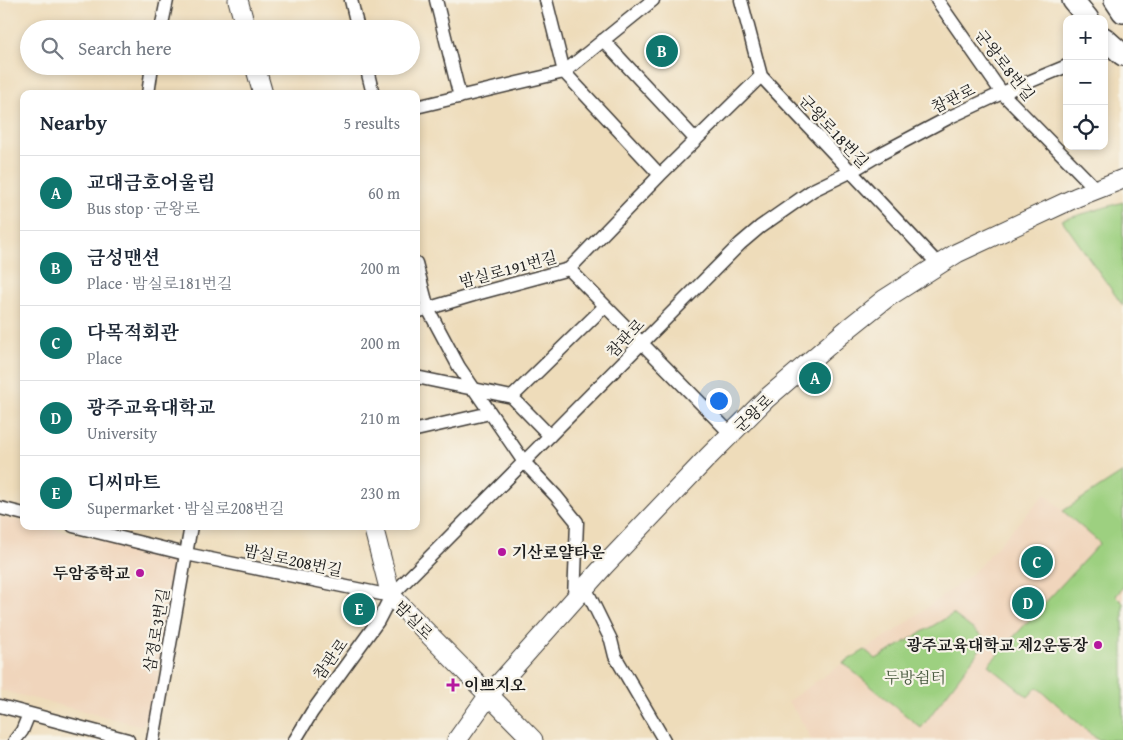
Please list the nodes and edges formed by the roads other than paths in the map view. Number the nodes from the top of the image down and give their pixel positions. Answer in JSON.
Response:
{"nodes":[{"id":1,"x":167,"y":0,"type":"edge"},
{"id":2,"x":238,"y":0,"type":"edge"},
{"id":3,"x":351,"y":0,"type":"edge"},
{"id":4,"x":436,"y":0,"type":"edge"},
{"id":5,"x":546,"y":0,"type":"edge"},
{"id":6,"x":653,"y":0,"type":"edge"},
{"id":7,"x":741,"y":0,"type":"edge"},
{"id":8,"x":937,"y":0,"type":"edge"},
{"id":9,"x":1073,"y":0,"type":"edge"},
{"id":10,"x":1115,"y":0,"type":"edge"},
{"id":11,"x":1123,"y":12,"type":"edge"},
{"id":12,"x":1085,"y":15,"type":"edge"},
{"id":13,"x":163,"y":20,"type":"edge"},
{"id":14,"x":244,"y":20,"type":"edge"},
{"id":15,"x":356,"y":20,"type":"edge"},
{"id":16,"x":603,"y":40,"type":"junction"},
{"id":17,"x":1063,"y":68,"type":"edge"},
{"id":18,"x":564,"y":72,"type":"junction"},
{"id":19,"x":151,"y":75,"type":"edge"},
{"id":20,"x":258,"y":75,"type":"edge"},
{"id":21,"x":368,"y":75,"type":"edge"},
{"id":22,"x":761,"y":76,"type":"junction"},
{"id":23,"x":149,"y":90,"type":"edge"},
{"id":24,"x":262,"y":90,"type":"edge"},
{"id":25,"x":372,"y":90,"type":"edge"},
{"id":26,"x":1002,"y":93,"type":"junction"},
{"id":27,"x":460,"y":96,"type":"junction"},
{"id":28,"x":420,"y":106,"type":"edge"},
{"id":29,"x":696,"y":140,"type":"junction"},
{"id":30,"x":850,"y":172,"type":"junction"},
{"id":31,"x":660,"y":175,"type":"junction"},
{"id":32,"x":1123,"y":179,"type":"edge"},
{"id":33,"x":1096,"y":189,"type":"junction"},
{"id":34,"x":938,"y":264,"type":"junction"},
{"id":35,"x":569,"y":269,"type":"junction"},
{"id":36,"x":420,"y":294,"type":"edge"},
{"id":37,"x":605,"y":306,"type":"junction"},
{"id":38,"x":422,"y":310,"type":"edge"},
{"id":39,"x":642,"y":344,"type":"junction"},
{"id":40,"x":420,"y":378,"type":"edge"},
{"id":41,"x":474,"y":388,"type":"junction"},
{"id":42,"x":512,"y":397,"type":"junction"},
{"id":43,"x":490,"y":413,"type":"junction"},
{"id":44,"x":420,"y":429,"type":"edge"},
{"id":45,"x":730,"y":434,"type":"junction"},
{"id":46,"x":550,"y":436,"type":"junction"},
{"id":47,"x":524,"y":462,"type":"junction"},
{"id":48,"x":0,"y":508,"type":"edge"},
{"id":49,"x":20,"y":513,"type":"edge"},
{"id":50,"x":89,"y":530,"type":"edge"},
{"id":51,"x":190,"y":530,"type":"edge"},
{"id":52,"x":374,"y":530,"type":"edge"},
{"id":53,"x":186,"y":554,"type":"junction"},
{"id":54,"x":580,"y":593,"type":"junction"},
{"id":55,"x":391,"y":596,"type":"junction"},
{"id":56,"x":489,"y":695,"type":"junction"},
{"id":57,"x":0,"y":706,"type":"edge"},
{"id":58,"x":29,"y":714,"type":"junction"},
{"id":59,"x":123,"y":739,"type":"edge"},
{"id":60,"x":15,"y":740,"type":"edge"},
{"id":61,"x":153,"y":740,"type":"edge"},
{"id":62,"x":295,"y":740,"type":"edge"},
{"id":63,"x":457,"y":740,"type":"edge"},
{"id":64,"x":533,"y":740,"type":"edge"},
{"id":65,"x":664,"y":740,"type":"edge"}],
"edges":[{"from":1,"to":13,"type":"street"},
{"from":2,"to":14,"type":"main road"},
{"from":3,"to":15,"type":"street"},
{"from":4,"to":27,"type":"street"},
{"from":5,"to":18,"type":"street"},
{"from":6,"to":16,"type":"street"},
{"from":7,"to":22,"type":"street","name":"군왕로18번길"},
{"from":8,"to":26,"type":"street","name":"군왕로8번길"},
{"from":9,"to":12,"type":"main road"},
{"from":10,"to":11,"type":"main road"},
{"from":16,"to":18,"type":"street"},
{"from":16,"to":29,"type":"street"},
{"from":17,"to":26,"type":"street","name":"참판로"},
{"from":18,"to":27,"type":"street"},
{"from":18,"to":31,"type":"street"},
{"from":19,"to":23,"type":"street"},
{"from":20,"to":24,"type":"main road"},
{"from":21,"to":25,"type":"street"},
{"from":22,"to":29,"type":"street","name":"밤실로191번길"},
{"from":22,"to":30,"type":"street","name":"군왕로18번길"},
{"from":26,"to":30,"type":"street","name":"참판로"},
{"from":26,"to":33,"type":"street","name":"군왕로8번길"},
{"from":27,"to":28,"type":"street"},
{"from":29,"to":31,"type":"street","name":"밤실로191번길"},
{"from":30,"to":34,"type":"street","name":"군왕로18번길"},
{"from":30,"to":39,"type":"street","name":"참판로"},
{"from":31,"to":35,"type":"street","name":"밤실로191번길"},
{"from":32,"to":33,"type":"main road","name":"군왕로"},
{"from":33,"to":34,"type":"main road","name":"군왕로"},
{"from":34,"to":45,"type":"main road","name":"군왕로"},
{"from":35,"to":37,"type":"street"},
{"from":35,"to":38,"type":"street","name":"밤실로191번길"},
{"from":36,"to":38,"type":"street"},
{"from":37,"to":39,"type":"street"},
{"from":37,"to":42,"type":"street"},
{"from":38,"to":41,"type":"street"},
{"from":39,"to":45,"type":"street"},
{"from":39,"to":46,"type":"street","name":"참판로"},
{"from":40,"to":41,"type":"street"},
{"from":41,"to":42,"type":"street"},
{"from":41,"to":43,"type":"street"},
{"from":42,"to":46,"type":"street"},
{"from":43,"to":44,"type":"street"},
{"from":43,"to":47,"type":"street"},
{"from":45,"to":54,"type":"main road","name":"군왕로"},
{"from":46,"to":47,"type":"street","name":"참판로"},
{"from":47,"to":54,"type":"street"},
{"from":47,"to":55,"type":"street","name":"참판로"},
{"from":48,"to":49,"type":"street"},
{"from":50,"to":53,"type":"street","name":"밤실로208번길"},
{"from":51,"to":53,"type":"street","name":"삼정로3번길"},
{"from":52,"to":55,"type":"main road","name":"밤실로"},
{"from":53,"to":55,"type":"street","name":"밤실로208번길"},
{"from":53,"to":61,"type":"street","name":"삼정로3번길"},
{"from":54,"to":56,"type":"main road","name":"군왕로"},
{"from":54,"to":65,"type":"street"},
{"from":55,"to":56,"type":"main road","name":"밤실로"},
{"from":55,"to":62,"type":"street","name":"참판로"},
{"from":56,"to":63,"type":"main road","name":"군왕로"},
{"from":56,"to":64,"type":"main road","name":"밤실로"},
{"from":57,"to":58,"type":"street"},
{"from":58,"to":59,"type":"street"},
{"from":58,"to":60,"type":"street"}]}
